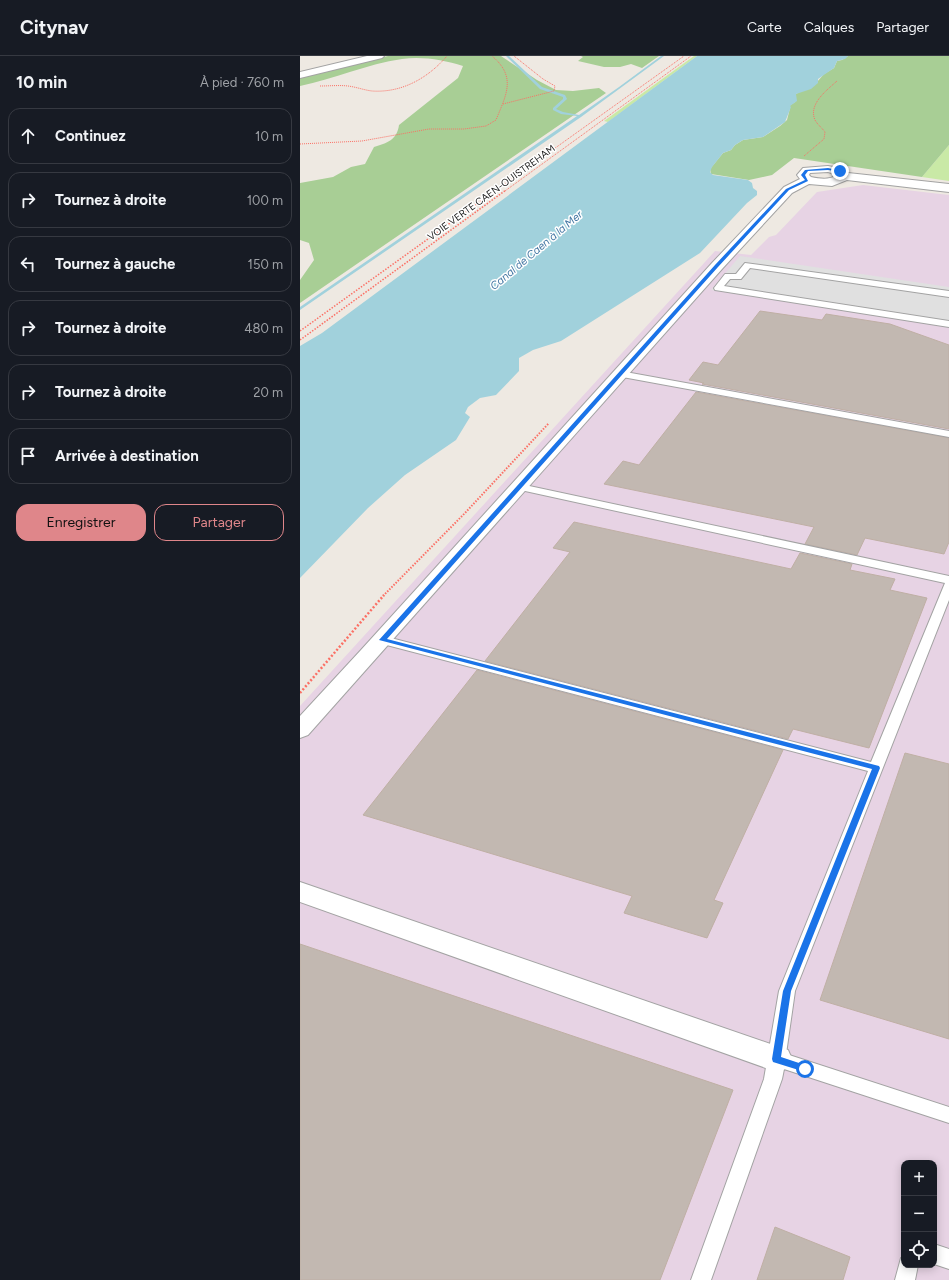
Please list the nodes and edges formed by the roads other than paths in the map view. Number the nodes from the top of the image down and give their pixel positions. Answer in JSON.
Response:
{"nodes":[{"id":1,"x":379,"y":56,"type":"edge"},
{"id":2,"x":312,"y":62,"type":"dead end"},
{"id":3,"x":300,"y":67,"type":"edge"},
{"id":4,"x":300,"y":75,"type":"edge"},
{"id":5,"x":949,"y":188,"type":"edge"},
{"id":6,"x":716,"y":266,"type":"junction"},
{"id":7,"x":744,"y":270,"type":"junction"},
{"id":8,"x":949,"y":294,"type":"edge"},
{"id":9,"x":949,"y":324,"type":"edge"},
{"id":10,"x":620,"y":374,"type":"junction"},
{"id":11,"x":949,"y":434,"type":"edge"},
{"id":12,"x":520,"y":487,"type":"junction"},
{"id":13,"x":949,"y":580,"type":"edge"},
{"id":14,"x":949,"y":584,"type":"edge"},
{"id":15,"x":383,"y":640,"type":"junction"},
{"id":16,"x":300,"y":730,"type":"edge"},
{"id":17,"x":876,"y":768,"type":"junction"},
{"id":18,"x":300,"y":892,"type":"edge"},
{"id":19,"x":776,"y":1059,"type":"junction"},
{"id":20,"x":949,"y":1115,"type":"edge"},
{"id":21,"x":937,"y":1255,"type":"edge"},
{"id":22,"x":949,"y":1259,"type":"edge"},
{"id":23,"x":907,"y":1268,"type":"edge"},
{"id":24,"x":701,"y":1280,"type":"edge"},
{"id":25,"x":905,"y":1280,"type":"edge"}],
"edges":[{"from":1,"to":4,"type":"street"},
{"from":2,"to":3,"type":"street"},
{"from":5,"to":6,"type":"street"},
{"from":6,"to":7,"type":"lane"},
{"from":6,"to":10,"type":"street"},
{"from":7,"to":8,"type":"lane"},
{"from":7,"to":9,"type":"lane"},
{"from":10,"to":11,"type":"lane"},
{"from":10,"to":12,"type":"street"},
{"from":12,"to":13,"type":"lane"},
{"from":12,"to":15,"type":"street"},
{"from":14,"to":17,"type":"lane"},
{"from":15,"to":16,"type":"street"},
{"from":15,"to":17,"type":"lane"},
{"from":17,"to":19,"type":"lane"},
{"from":18,"to":19,"type":"street"},
{"from":19,"to":20,"type":"lane"},
{"from":19,"to":24,"type":"lane"},
{"from":21,"to":22,"type":"lane"},
{"from":23,"to":25,"type":"lane"}]}
